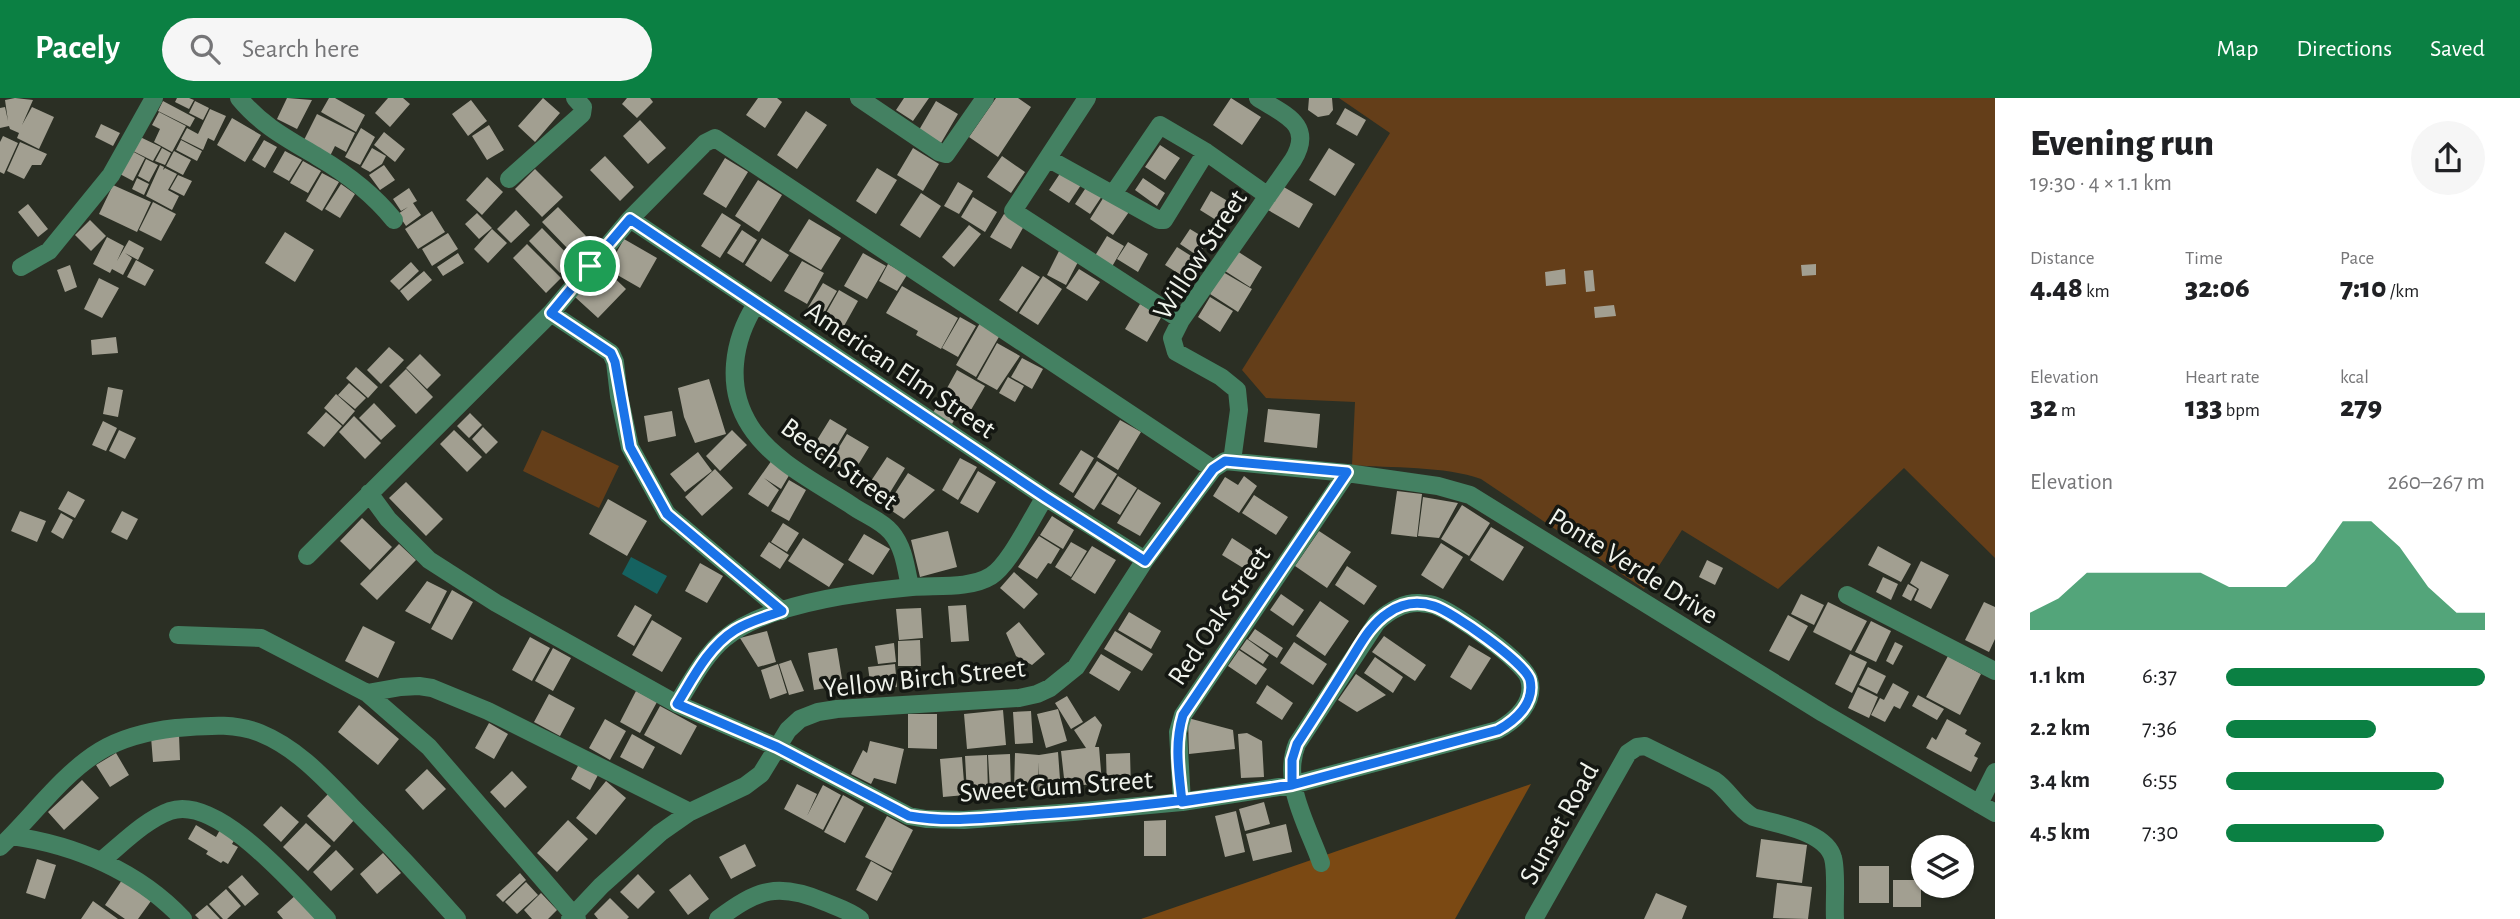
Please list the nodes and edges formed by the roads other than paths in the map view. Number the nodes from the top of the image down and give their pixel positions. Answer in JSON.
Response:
{"nodes":[{"id":1,"x":154,"y":98,"type":"edge"},
{"id":2,"x":239,"y":98,"type":"edge"},
{"id":3,"x":575,"y":98,"type":"edge"},
{"id":4,"x":985,"y":98,"type":"edge"},
{"id":5,"x":1087,"y":98,"type":"edge"},
{"id":6,"x":1258,"y":98,"type":"edge"},
{"id":7,"x":864,"y":99,"type":"edge"},
{"id":8,"x":1206,"y":152,"type":"junction"},
{"id":9,"x":1049,"y":159,"type":"junction"},
{"id":10,"x":509,"y":179,"type":"dead end"},
{"id":11,"x":1113,"y":194,"type":"junction"},
{"id":12,"x":1268,"y":196,"type":"junction"},
{"id":13,"x":630,"y":219,"type":"junction"},
{"id":14,"x":394,"y":220,"type":"dead end"},
{"id":15,"x":21,"y":267,"type":"dead end"},
{"id":16,"x":756,"y":304,"type":"junction"},
{"id":17,"x":551,"y":313,"type":"junction"},
{"id":18,"x":1181,"y":320,"type":"junction"},
{"id":19,"x":1232,"y":461,"type":"junction"},
{"id":20,"x":1213,"y":469,"type":"junction"},
{"id":21,"x":1347,"y":472,"type":"junction"},
{"id":22,"x":369,"y":493,"type":"junction"},
{"id":23,"x":1045,"y":497,"type":"junction"},
{"id":24,"x":307,"y":556,"type":"dead end"},
{"id":25,"x":1145,"y":561,"type":"junction"},
{"id":26,"x":910,"y":587,"type":"junction"},
{"id":27,"x":1847,"y":595,"type":"dead end"},
{"id":28,"x":782,"y":611,"type":"junction"},
{"id":29,"x":178,"y":635,"type":"dead end"},
{"id":30,"x":1995,"y":671,"type":"edge"},
{"id":31,"x":367,"y":693,"type":"junction"},
{"id":32,"x":677,"y":704,"type":"junction"},
{"id":33,"x":777,"y":747,"type":"junction"},
{"id":34,"x":1995,"y":772,"type":"edge"},
{"id":35,"x":1292,"y":785,"type":"junction"},
{"id":36,"x":1182,"y":802,"type":"junction"},
{"id":37,"x":1987,"y":808,"type":"edge"},
{"id":38,"x":690,"y":812,"type":"junction"},
{"id":39,"x":6,"y":841,"type":"edge"},
{"id":40,"x":101,"y":861,"type":"junction"},
{"id":41,"x":1321,"y":863,"type":"dead end"},
{"id":42,"x":574,"y":917,"type":"edge"},
{"id":43,"x":183,"y":919,"type":"edge"},
{"id":44,"x":327,"y":919,"type":"edge"},
{"id":45,"x":457,"y":919,"type":"edge"},
{"id":46,"x":718,"y":919,"type":"edge"},
{"id":47,"x":860,"y":919,"type":"edge"},
{"id":48,"x":1534,"y":919,"type":"edge"},
{"id":49,"x":1835,"y":919,"type":"edge"}],
"edges":[{"from":1,"to":15,"type":"street"},
{"from":2,"to":14,"type":"street"},
{"from":3,"to":10,"type":"street"},
{"from":4,"to":7,"type":"street"},
{"from":5,"to":9,"type":"street"},
{"from":6,"to":12,"type":"street","name":"Willow Street"},
{"from":8,"to":11,"type":"street"},
{"from":8,"to":11,"type":"street"},
{"from":8,"to":12,"type":"street"},
{"from":9,"to":11,"type":"street"},
{"from":9,"to":18,"type":"street"},
{"from":12,"to":18,"type":"street","name":"Willow Street"},
{"from":13,"to":16,"type":"street","name":"American Elm Street"},
{"from":13,"to":17,"type":"street"},
{"from":13,"to":20,"type":"street"},
{"from":16,"to":23,"type":"street","name":"American Elm Street"},
{"from":16,"to":26,"type":"street","name":"Beech Street"},
{"from":17,"to":22,"type":"street"},
{"from":17,"to":28,"type":"street"},
{"from":18,"to":19,"type":"street","name":"Willow Street"},
{"from":19,"to":20,"type":"street","name":"Ponte Verde Drive"},
{"from":19,"to":21,"type":"street","name":"Ponte Verde Drive"},
{"from":20,"to":25,"type":"street","name":"Yellow Birch Street"},
{"from":21,"to":36,"type":"street","name":"Red Oak Street"},
{"from":21,"to":37,"type":"street","name":"Ponte Verde Drive"},
{"from":22,"to":24,"type":"street"},
{"from":22,"to":32,"type":"street","name":"Sweet Gum Street"},
{"from":23,"to":25,"type":"street","name":"American Elm Street"},
{"from":23,"to":26,"type":"street"},
{"from":25,"to":33,"type":"street","name":"Yellow Birch Street"},
{"from":26,"to":28,"type":"street"},
{"from":27,"to":30,"type":"street"},
{"from":28,"to":32,"type":"street"},
{"from":29,"to":31,"type":"street"},
{"from":31,"to":38,"type":"street"},
{"from":31,"to":42,"type":"street"},
{"from":32,"to":33,"type":"street","name":"Sweet Gum Street"},
{"from":33,"to":36,"type":"street","name":"Sweet Gum Street"},
{"from":33,"to":38,"type":"street","name":"Yellow Birch Street"},
{"from":34,"to":37,"type":"street"},
{"from":35,"to":35,"type":"street","name":"Sweet Gum Street"},
{"from":35,"to":36,"type":"street","name":"Sweet Gum Street"},
{"from":35,"to":41,"type":"street"},
{"from":38,"to":42,"type":"street","name":"Yellow Birch Street"},
{"from":39,"to":40,"type":"street"},
{"from":39,"to":45,"type":"street"},
{"from":40,"to":43,"type":"street"},
{"from":40,"to":44,"type":"street"},
{"from":46,"to":47,"type":"street"},
{"from":48,"to":49,"type":"street","name":"Sunset Road"}]}
